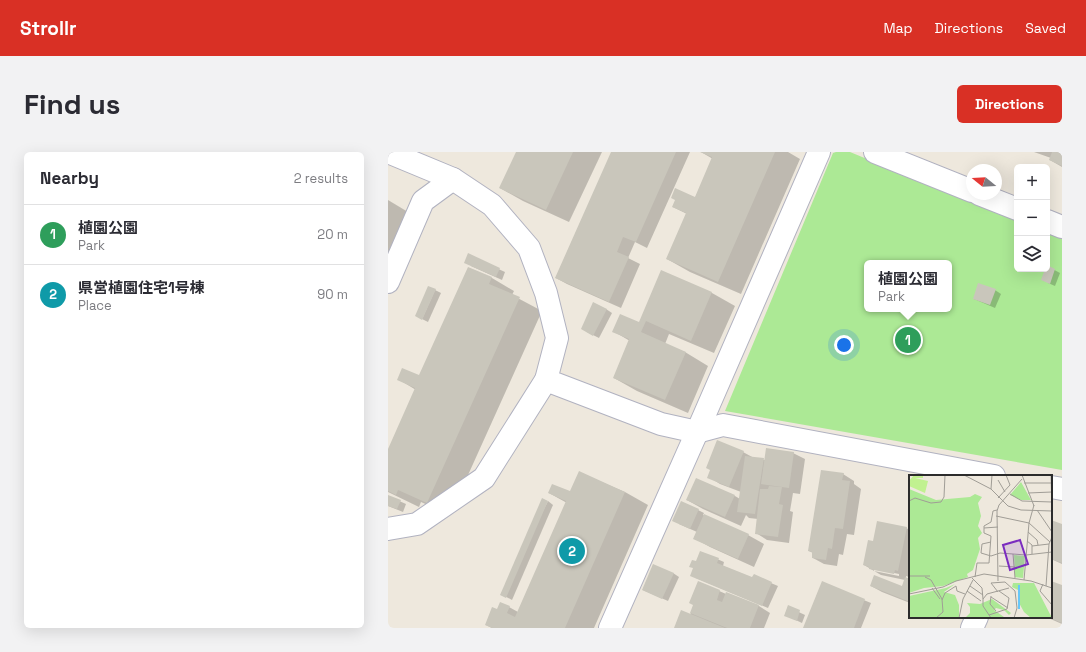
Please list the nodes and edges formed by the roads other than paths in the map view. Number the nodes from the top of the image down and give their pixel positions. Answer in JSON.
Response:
{"nodes":[{"id":1,"x":388,"y":152,"type":"edge"},
{"id":2,"x":819,"y":152,"type":"edge"},
{"id":3,"x":875,"y":152,"type":"edge"},
{"id":4,"x":453,"y":179,"type":"junction"},
{"id":5,"x":966,"y":189,"type":"edge"},
{"id":6,"x":994,"y":200,"type":"edge"},
{"id":7,"x":1014,"y":208,"type":"edge"},
{"id":8,"x":1050,"y":222,"type":"edge"},
{"id":9,"x":1062,"y":227,"type":"edge"},
{"id":10,"x":388,"y":282,"type":"edge"},
{"id":11,"x":546,"y":380,"type":"junction"},
{"id":12,"x":697,"y":432,"type":"junction"},
{"id":13,"x":989,"y":475,"type":"edge"},
{"id":14,"x":1052,"y":487,"type":"edge"},
{"id":15,"x":1062,"y":489,"type":"edge"},
{"id":16,"x":388,"y":529,"type":"edge"},
{"id":17,"x":977,"y":618,"type":"edge"},
{"id":18,"x":610,"y":628,"type":"edge"},
{"id":19,"x":972,"y":628,"type":"edge"}],
"edges":[{"from":1,"to":4,"type":"street"},
{"from":2,"to":12,"type":"street"},
{"from":3,"to":5,"type":"street"},
{"from":4,"to":10,"type":"street"},
{"from":4,"to":11,"type":"street"},
{"from":6,"to":7,"type":"street"},
{"from":8,"to":9,"type":"street"},
{"from":11,"to":12,"type":"street"},
{"from":11,"to":16,"type":"street"},
{"from":12,"to":13,"type":"street"},
{"from":12,"to":18,"type":"street"},
{"from":14,"to":15,"type":"street"},
{"from":17,"to":19,"type":"street"}]}
